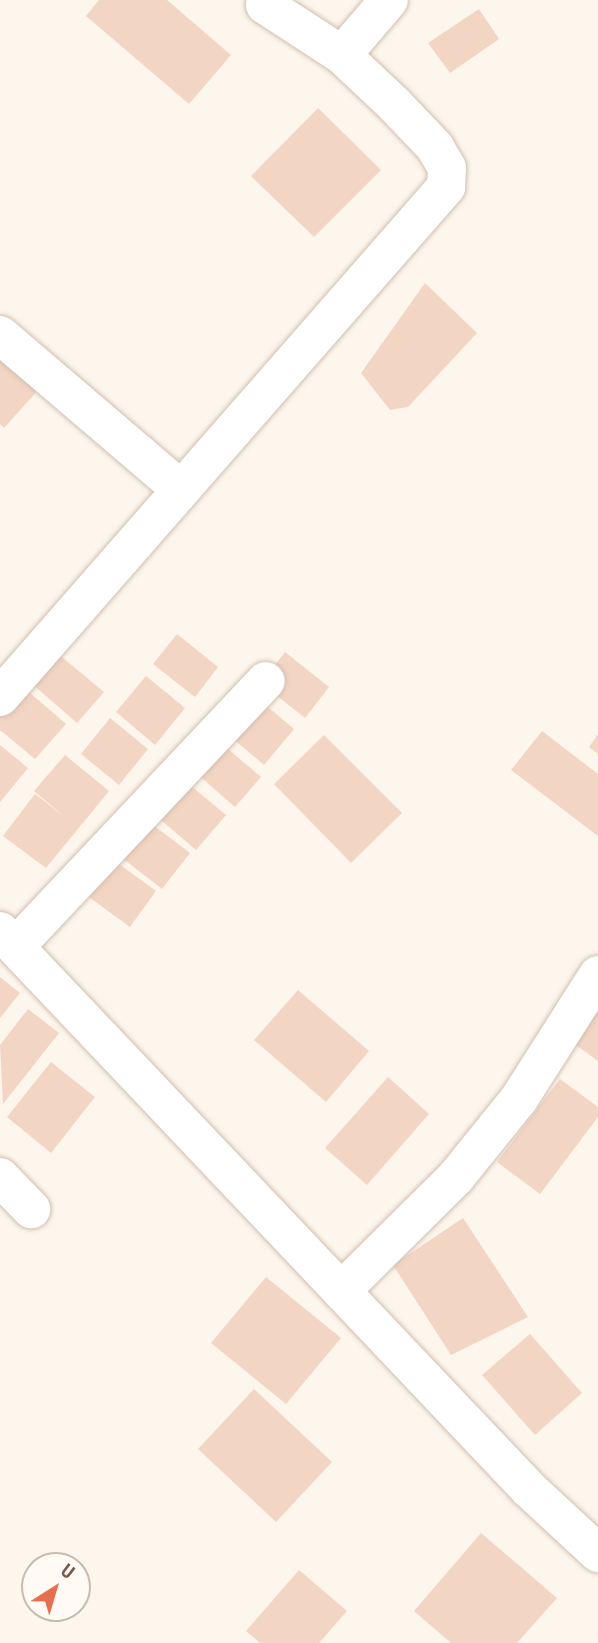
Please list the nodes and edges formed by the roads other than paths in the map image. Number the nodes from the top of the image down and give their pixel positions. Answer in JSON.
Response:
{"nodes":[{"id":1,"x":389,"y":0,"type":"edge"},
{"id":2,"x":265,"y":5,"type":"dead end"},
{"id":3,"x":342,"y":55,"type":"junction"},
{"id":4,"x":0,"y":335,"type":"edge"},
{"id":5,"x":178,"y":487,"type":"junction"},
{"id":6,"x":266,"y":681,"type":"dead end"},
{"id":7,"x":0,"y":697,"type":"edge"},
{"id":8,"x":8,"y":938,"type":"edge"},
{"id":9,"x":598,"y":975,"type":"edge"},
{"id":10,"x":0,"y":1177,"type":"edge"},
{"id":11,"x":31,"y":1209,"type":"dead end"},
{"id":12,"x":341,"y":1291,"type":"junction"},
{"id":13,"x":598,"y":1553,"type":"edge"}],
"edges":[{"from":1,"to":3,"type":"street"},
{"from":2,"to":3,"type":"street"},
{"from":3,"to":5,"type":"street"},
{"from":4,"to":5,"type":"street"},
{"from":5,"to":7,"type":"street"},
{"from":6,"to":8,"type":"street"},
{"from":8,"to":12,"type":"street"},
{"from":9,"to":12,"type":"street"},
{"from":10,"to":11,"type":"street"},
{"from":12,"to":13,"type":"street"}]}
